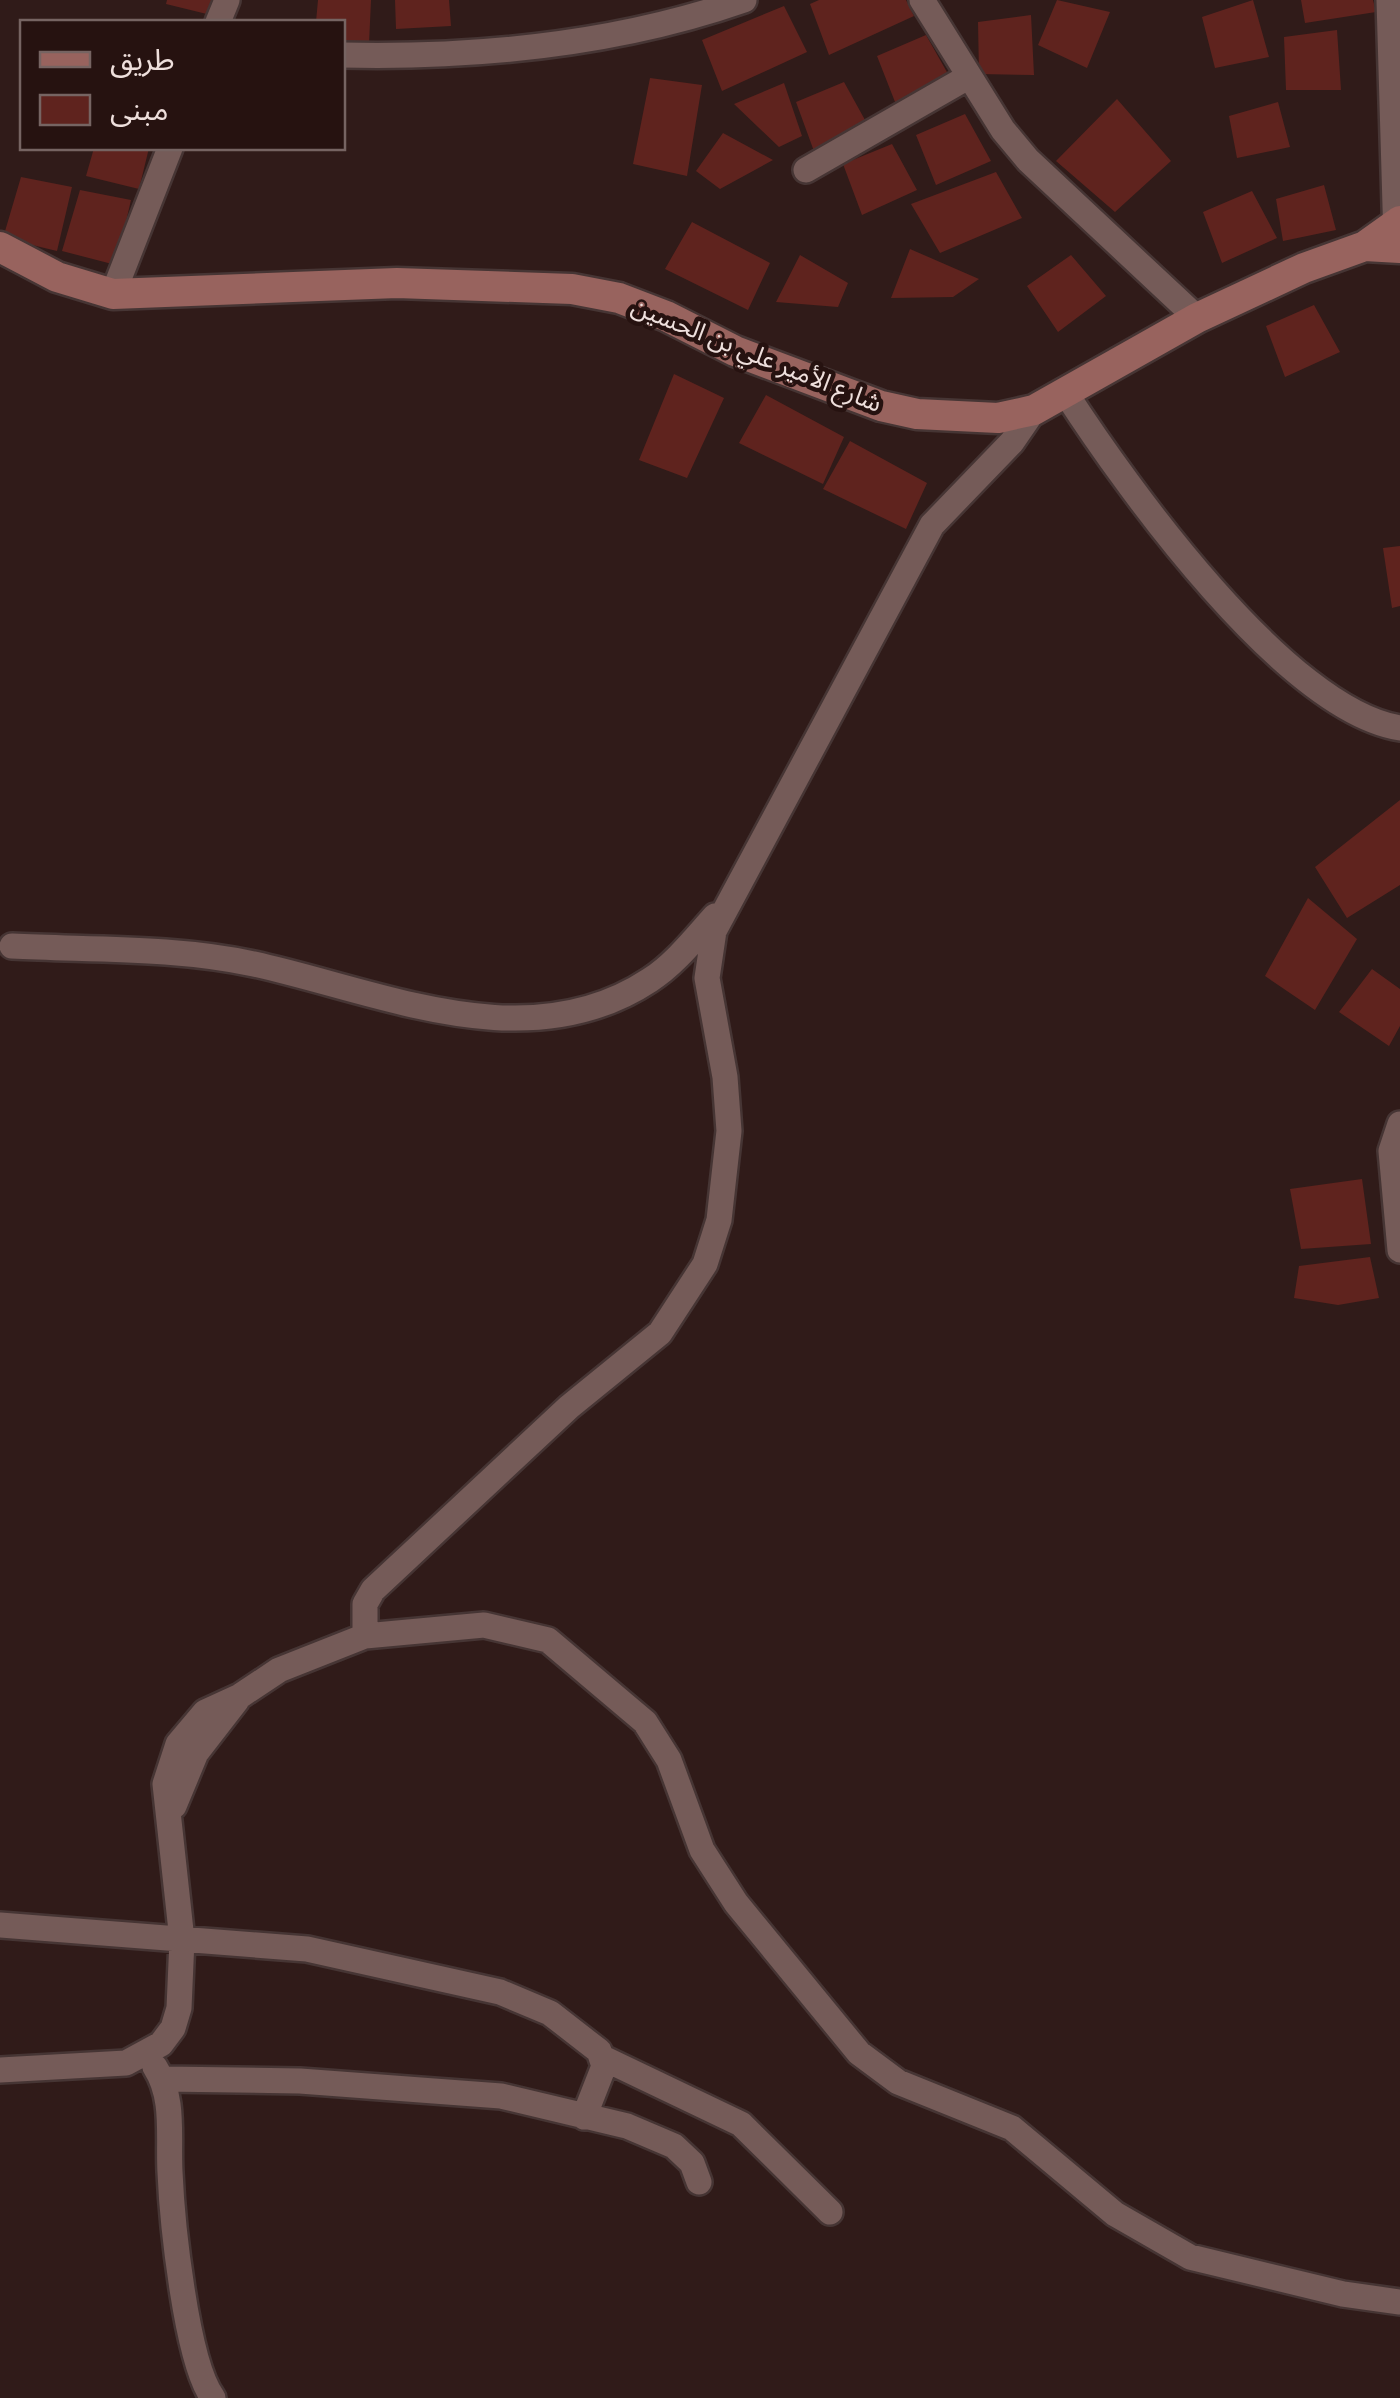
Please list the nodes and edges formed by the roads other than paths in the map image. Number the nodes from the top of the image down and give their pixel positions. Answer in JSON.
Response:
{"nodes":[{"id":1,"x":744,"y":0,"type":"edge"},
{"id":2,"x":922,"y":0,"type":"edge"},
{"id":3,"x":1389,"y":0,"type":"edge"},
{"id":4,"x":345,"y":56,"type":"edge"},
{"id":5,"x":968,"y":77,"type":"junction"},
{"id":6,"x":169,"y":150,"type":"edge"},
{"id":7,"x":806,"y":170,"type":"dead end"},
{"id":8,"x":1398,"y":239,"type":"edge"},
{"id":9,"x":0,"y":247,"type":"edge"},
{"id":10,"x":112,"y":294,"type":"junction"},
{"id":11,"x":1197,"y":318,"type":"junction"},
{"id":12,"x":1066,"y":392,"type":"junction"},
{"id":13,"x":1034,"y":410,"type":"junction"},
{"id":14,"x":1400,"y":728,"type":"edge"},
{"id":15,"x":732,"y":897,"type":"junction"},
{"id":16,"x":12,"y":946,"type":"dead end"},
{"id":17,"x":1400,"y":1124,"type":"edge"},
{"id":18,"x":1400,"y":1250,"type":"edge"},
{"id":19,"x":364,"y":1636,"type":"junction"},
{"id":20,"x":0,"y":1925,"type":"edge"},
{"id":21,"x":182,"y":1940,"type":"junction"},
{"id":22,"x":145,"y":2056,"type":"junction"},
{"id":23,"x":603,"y":2058,"type":"junction"},
{"id":24,"x":0,"y":2070,"type":"edge"},
{"id":25,"x":163,"y":2079,"type":"junction"},
{"id":26,"x":584,"y":2117,"type":"junction"},
{"id":27,"x":700,"y":2182,"type":"dead end"},
{"id":28,"x":830,"y":2212,"type":"dead end"},
{"id":29,"x":1400,"y":2302,"type":"edge"},
{"id":30,"x":213,"y":2398,"type":"edge"}],
"edges":[{"from":1,"to":4,"type":"street"},
{"from":2,"to":5,"type":"street"},
{"from":3,"to":8,"type":"street"},
{"from":5,"to":7,"type":"street"},
{"from":5,"to":11,"type":"street"},
{"from":6,"to":10,"type":"street"},
{"from":8,"to":11,"type":"street","name":"شارع الأمير علي بن الحسين"},
{"from":9,"to":10,"type":"street","name":"شارع الأمير علي بن الحسين"},
{"from":10,"to":13,"type":"street","name":"شارع الأمير علي بن الحسين"},
{"from":11,"to":12,"type":"street","name":"شارع الأمير علي بن الحسين"},
{"from":12,"to":13,"type":"street","name":"شارع الأمير علي بن الحسين"},
{"from":12,"to":14,"type":"street"},
{"from":13,"to":15,"type":"street"},
{"from":15,"to":16,"type":"street"},
{"from":15,"to":19,"type":"street"},
{"from":17,"to":18,"type":"street"},
{"from":19,"to":21,"type":"street"},
{"from":19,"to":29,"type":"street"},
{"from":20,"to":21,"type":"street"},
{"from":21,"to":22,"type":"street"},
{"from":21,"to":23,"type":"street"},
{"from":22,"to":24,"type":"street"},
{"from":22,"to":25,"type":"street"},
{"from":23,"to":26,"type":"street"},
{"from":23,"to":28,"type":"street"},
{"from":25,"to":26,"type":"street"},
{"from":25,"to":30,"type":"street"},
{"from":26,"to":27,"type":"street"}]}
